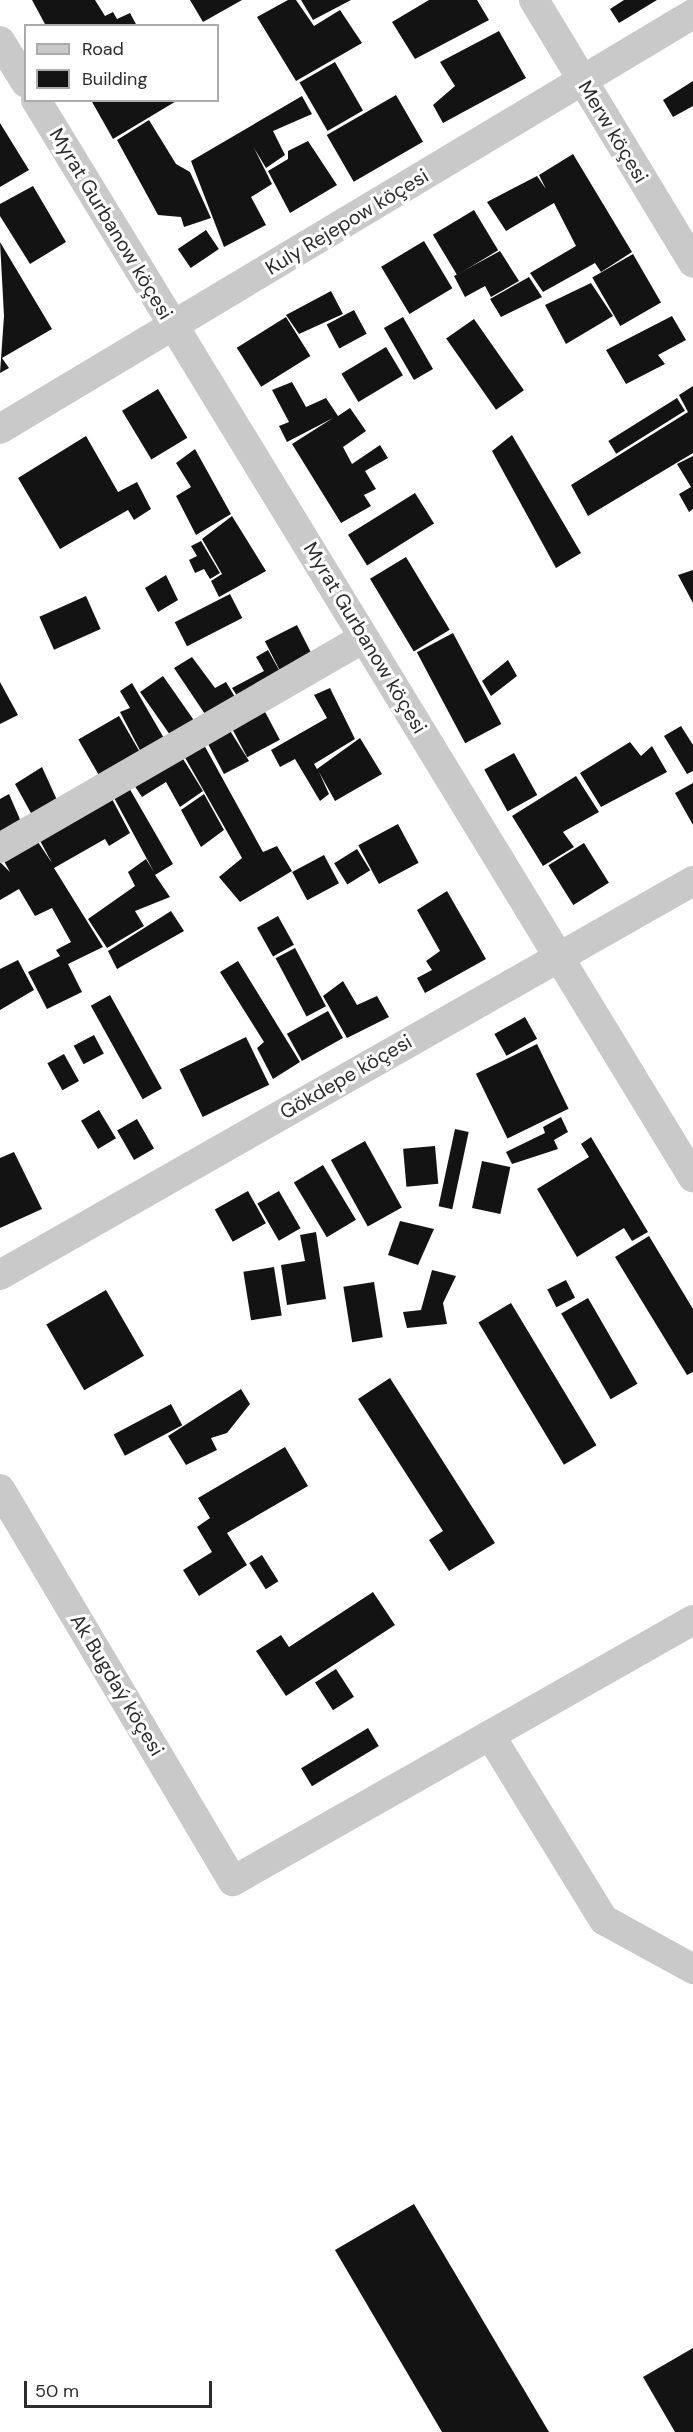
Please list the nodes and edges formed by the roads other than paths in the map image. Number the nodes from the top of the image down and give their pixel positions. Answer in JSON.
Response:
{"nodes":[{"id":1,"x":534,"y":0,"type":"edge"},
{"id":2,"x":693,"y":14,"type":"edge"},
{"id":3,"x":0,"y":41,"type":"edge"},
{"id":4,"x":581,"y":78,"type":"junction"},
{"id":5,"x":24,"y":80,"type":"edge"},
{"id":6,"x":37,"y":102,"type":"edge"},
{"id":7,"x":693,"y":263,"type":"edge"},
{"id":8,"x":174,"y":327,"type":"junction"},
{"id":9,"x":0,"y":429,"type":"edge"},
{"id":10,"x":364,"y":638,"type":"junction"},
{"id":11,"x":0,"y":848,"type":"edge"},
{"id":12,"x":693,"y":881,"type":"edge"},
{"id":13,"x":559,"y":956,"type":"junction"},
{"id":14,"x":693,"y":1177,"type":"edge"},
{"id":15,"x":0,"y":1275,"type":"edge"},
{"id":16,"x":0,"y":1489,"type":"edge"},
{"id":17,"x":693,"y":1620,"type":"edge"},
{"id":18,"x":490,"y":1735,"type":"junction"},
{"id":19,"x":693,"y":1969,"type":"edge"}],
"edges":[{"from":1,"to":4,"type":"street","name":"Merw köçesi"},
{"from":2,"to":4,"type":"street","name":"Kuly Rejepow köçesi"},
{"from":3,"to":5,"type":"street"},
{"from":4,"to":7,"type":"street","name":"Merw köçesi"},
{"from":4,"to":8,"type":"street","name":"Kuly Rejepow köçesi"},
{"from":6,"to":8,"type":"street","name":"Myrat Gurbanow köçesi"},
{"from":8,"to":9,"type":"street","name":"Kuly Rejepow köçesi"},
{"from":8,"to":10,"type":"street","name":"Myrat Gurbanow köçesi"},
{"from":10,"to":11,"type":"street"},
{"from":10,"to":13,"type":"street","name":"Myrat Gurbanow köçesi"},
{"from":12,"to":13,"type":"street","name":"Gökdepe köçesi"},
{"from":13,"to":14,"type":"street","name":"Myrat Gurbanow köçesi"},
{"from":13,"to":15,"type":"street","name":"Gökdepe köçesi"},
{"from":16,"to":18,"type":"street","name":"Ak Bugdaý köçesi"},
{"from":17,"to":18,"type":"street"},
{"from":18,"to":19,"type":"street"}]}
